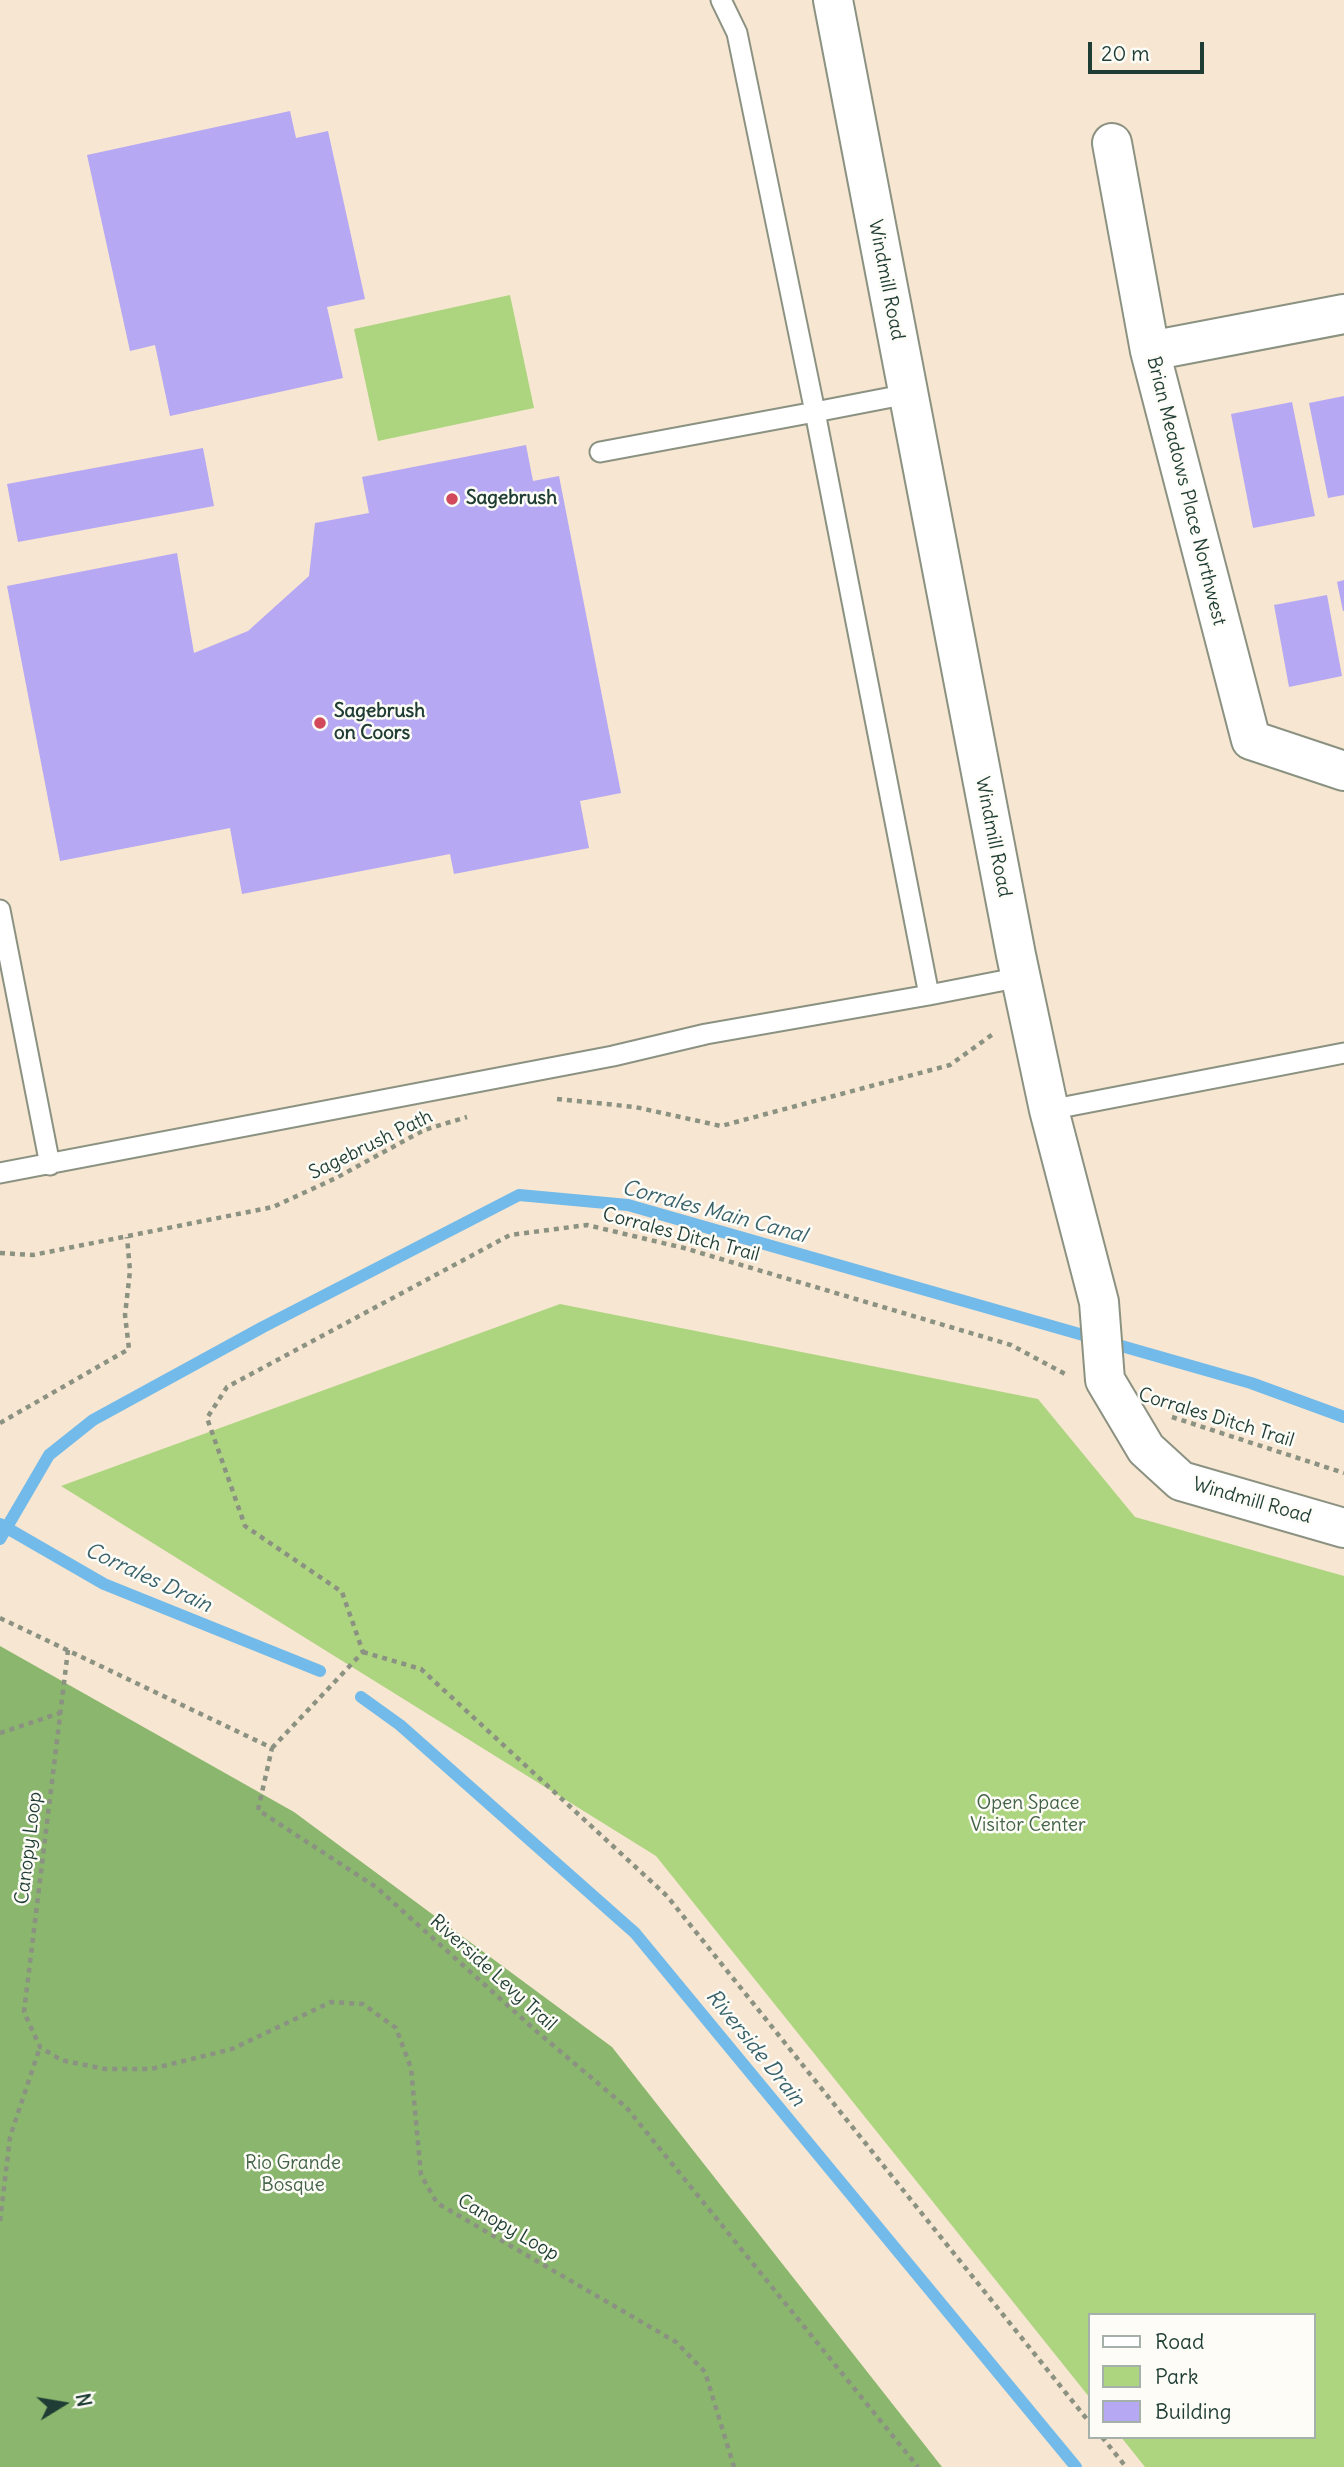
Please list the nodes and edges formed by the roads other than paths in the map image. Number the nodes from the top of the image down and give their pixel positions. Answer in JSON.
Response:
{"nodes":[{"id":1,"x":721,"y":0,"type":"edge"},
{"id":2,"x":832,"y":0,"type":"edge"},
{"id":3,"x":1112,"y":143,"type":"dead end"},
{"id":4,"x":1344,"y":314,"type":"edge"},
{"id":5,"x":1150,"y":351,"type":"junction"},
{"id":6,"x":908,"y":394,"type":"junction"},
{"id":7,"x":815,"y":412,"type":"junction"},
{"id":8,"x":600,"y":452,"type":"dead end"},
{"id":9,"x":1344,"y":771,"type":"edge"},
{"id":10,"x":0,"y":910,"type":"edge"},
{"id":11,"x":1021,"y":977,"type":"junction"},
{"id":12,"x":929,"y":995,"type":"junction"},
{"id":13,"x":1344,"y":1054,"type":"edge"},
{"id":14,"x":1049,"y":1110,"type":"junction"},
{"id":15,"x":50,"y":1164,"type":"junction"},
{"id":16,"x":0,"y":1173,"type":"edge"},
{"id":17,"x":1344,"y":1528,"type":"edge"}],
"edges":[{"from":1,"to":7,"type":"lane"},
{"from":2,"to":6,"type":"street","name":"Windmill Road"},
{"from":3,"to":5,"type":"street","name":"Brian Meadows Place Northwest"},
{"from":4,"to":5,"type":"street"},
{"from":5,"to":9,"type":"street","name":"Brian Meadows Place Northwest"},
{"from":6,"to":7,"type":"lane"},
{"from":6,"to":11,"type":"street","name":"Windmill Road"},
{"from":7,"to":8,"type":"lane"},
{"from":7,"to":12,"type":"lane"},
{"from":10,"to":15,"type":"lane"},
{"from":11,"to":12,"type":"lane"},
{"from":11,"to":14,"type":"street","name":"Windmill Road"},
{"from":12,"to":15,"type":"lane"},
{"from":13,"to":14,"type":"lane"},
{"from":14,"to":17,"type":"street","name":"Windmill Road"},
{"from":15,"to":16,"type":"lane"}]}
